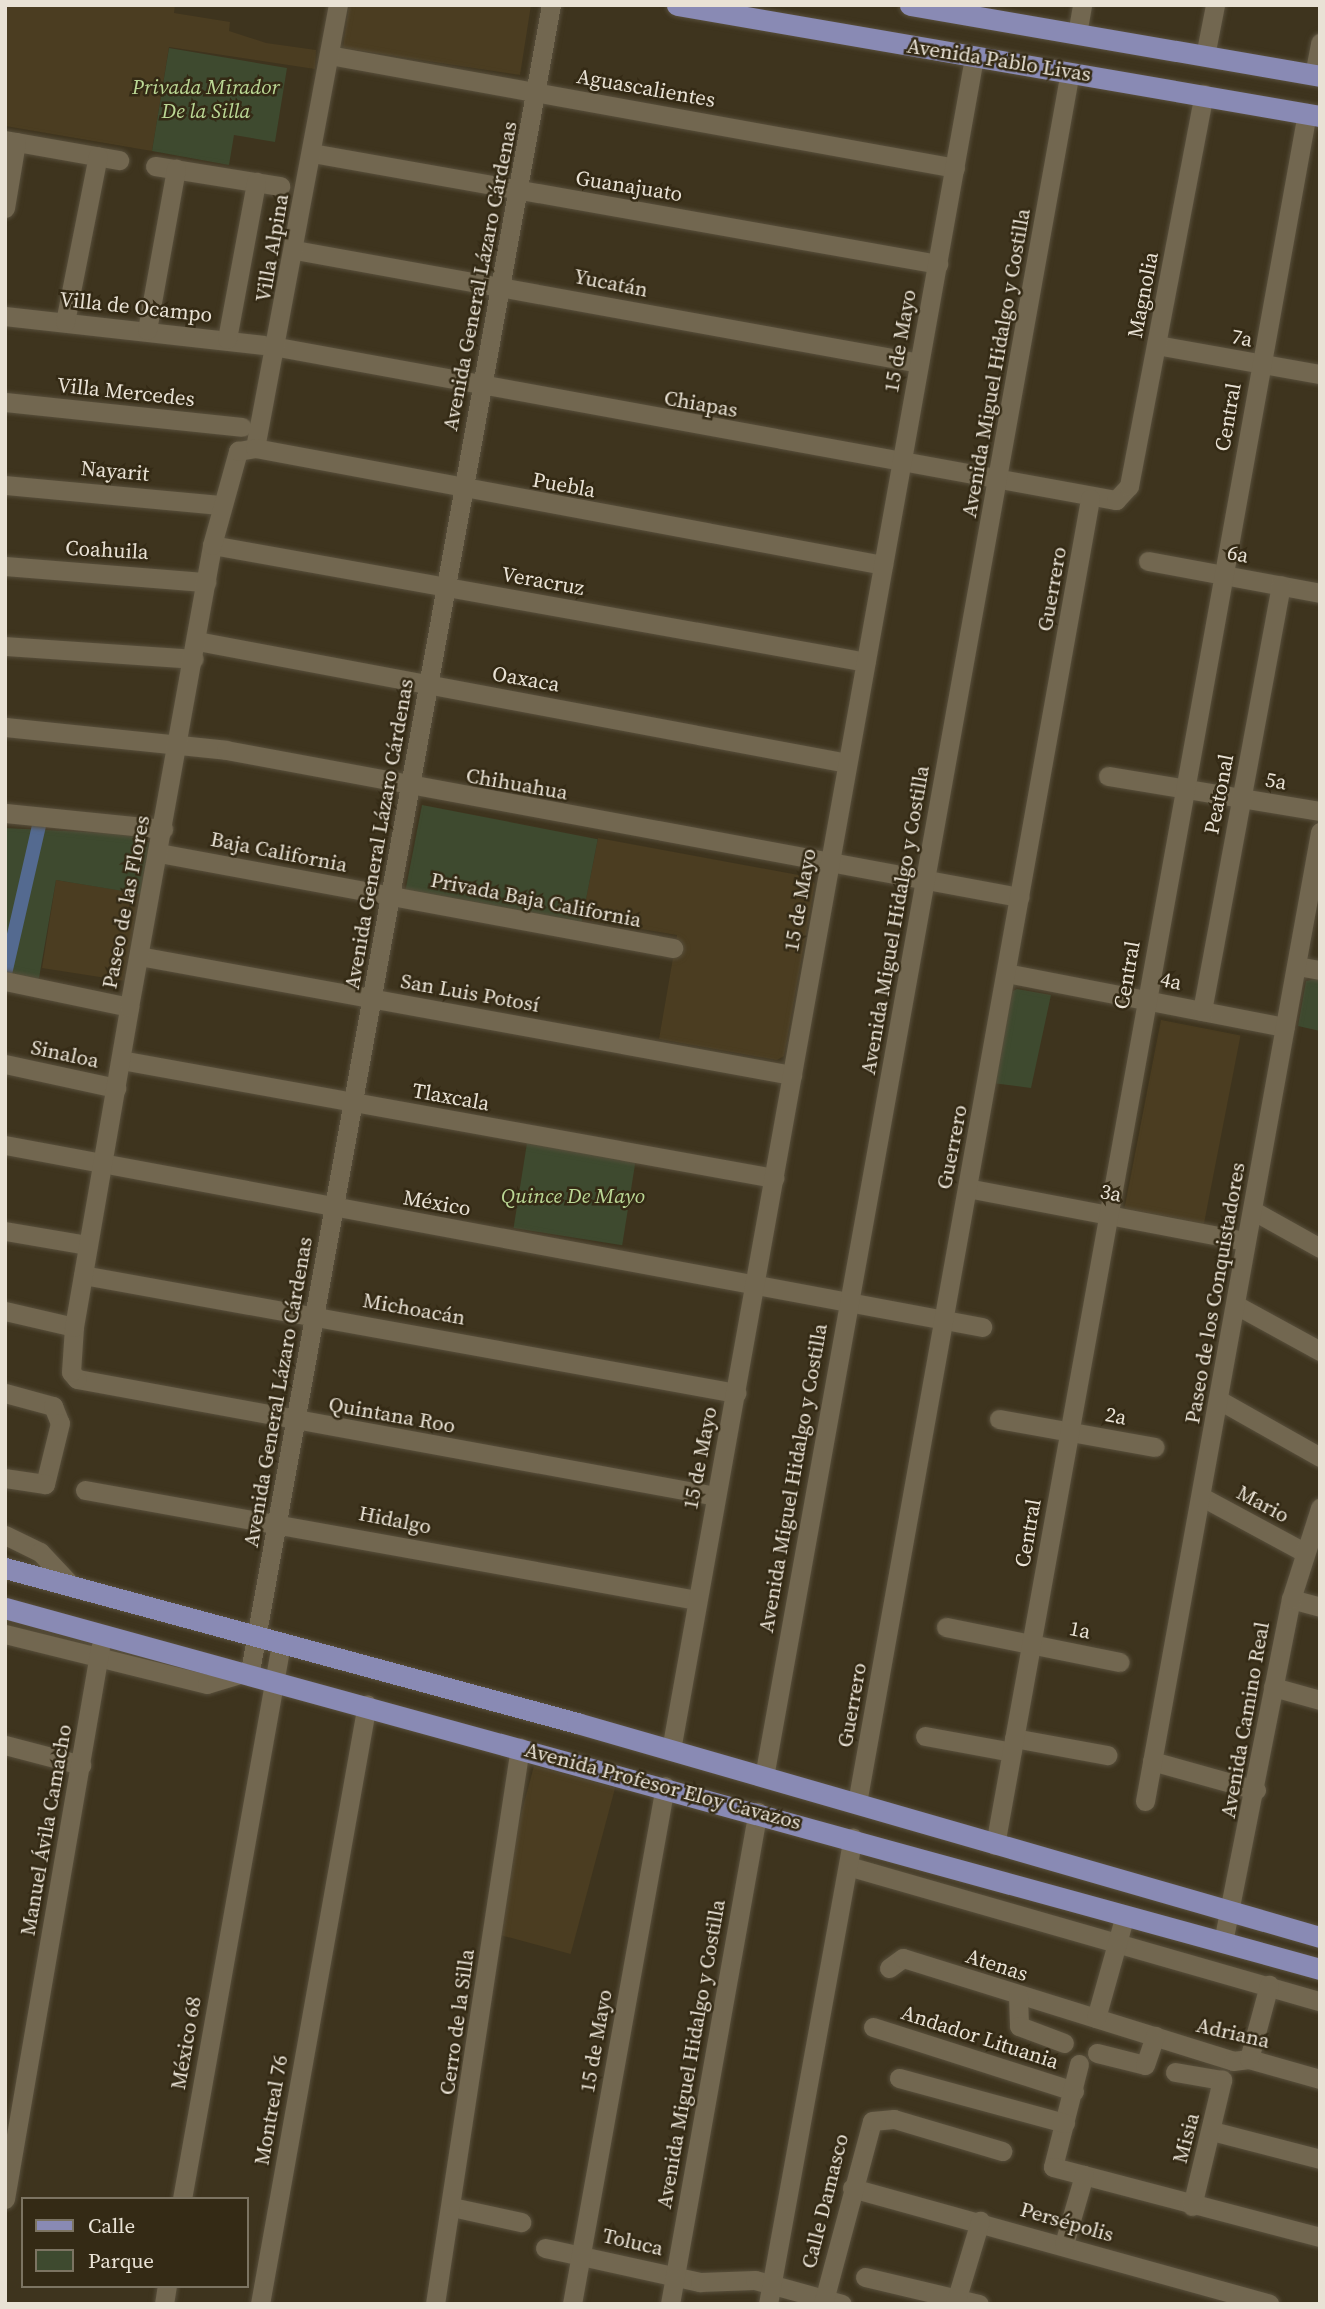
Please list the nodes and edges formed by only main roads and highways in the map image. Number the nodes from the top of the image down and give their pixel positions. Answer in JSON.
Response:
{"nodes":[{"id":1,"x":677,"y":5,"type":"edge"},
{"id":2,"x":910,"y":5,"type":"edge"},
{"id":3,"x":1317,"y":76,"type":"edge"},
{"id":4,"x":1313,"y":115,"type":"edge"},
{"id":5,"x":5,"y":1568,"type":"edge"},
{"id":6,"x":5,"y":1608,"type":"edge"},
{"id":7,"x":1320,"y":1937,"type":"edge"},
{"id":8,"x":1320,"y":1969,"type":"edge"}],
"edges":[{"from":1,"to":4,"type":"main road","name":"Avenida Pablo Livas"},
{"from":2,"to":3,"type":"main road","name":"Avenida Pablo Livas"},
{"from":5,"to":7,"type":"main road","name":"Avenida Profesor Eloy Cavazos"},
{"from":6,"to":8,"type":"main road","name":"Avenida Profesor Eloy Cavazos"}]}
